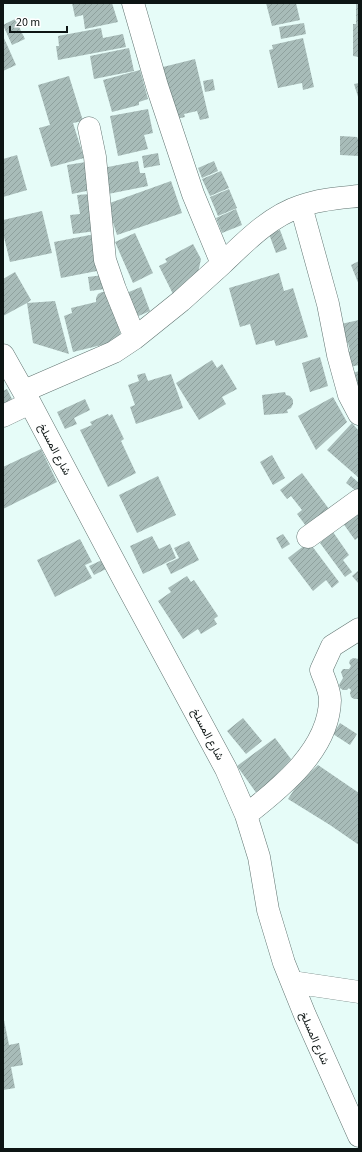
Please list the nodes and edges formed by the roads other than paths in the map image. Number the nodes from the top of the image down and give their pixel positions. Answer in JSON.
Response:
{"nodes":[{"id":1,"x":133,"y":3,"type":"edge"},
{"id":2,"x":89,"y":128,"type":"dead end"},
{"id":3,"x":359,"y":196,"type":"edge"},
{"id":4,"x":301,"y":206,"type":"junction"},
{"id":5,"x":222,"y":264,"type":"junction"},
{"id":6,"x":135,"y":338,"type":"junction"},
{"id":7,"x":3,"y":355,"type":"edge"},
{"id":8,"x":27,"y":397,"type":"junction"},
{"id":9,"x":359,"y":414,"type":"edge"},
{"id":10,"x":3,"y":416,"type":"edge"},
{"id":11,"x":359,"y":500,"type":"edge"},
{"id":12,"x":308,"y":537,"type":"dead end"},
{"id":13,"x":359,"y":629,"type":"edge"},
{"id":14,"x":246,"y":816,"type":"junction"},
{"id":15,"x":292,"y":982,"type":"junction"},
{"id":16,"x":359,"y":992,"type":"edge"},
{"id":17,"x":359,"y":1136,"type":"edge"}],
"edges":[{"from":1,"to":5,"type":"street"},
{"from":2,"to":6,"type":"street"},
{"from":3,"to":4,"type":"street"},
{"from":4,"to":5,"type":"street"},
{"from":4,"to":9,"type":"street"},
{"from":5,"to":6,"type":"street"},
{"from":6,"to":8,"type":"street"},
{"from":7,"to":8,"type":"street","name":"شارع المسلخ"},
{"from":8,"to":10,"type":"street"},
{"from":8,"to":14,"type":"street","name":"شارع المسلخ"},
{"from":11,"to":12,"type":"street"},
{"from":13,"to":14,"type":"street"},
{"from":14,"to":15,"type":"street","name":"شارع المسلخ"},
{"from":15,"to":16,"type":"street"},
{"from":15,"to":17,"type":"street","name":"شارع المسلخ"}]}
